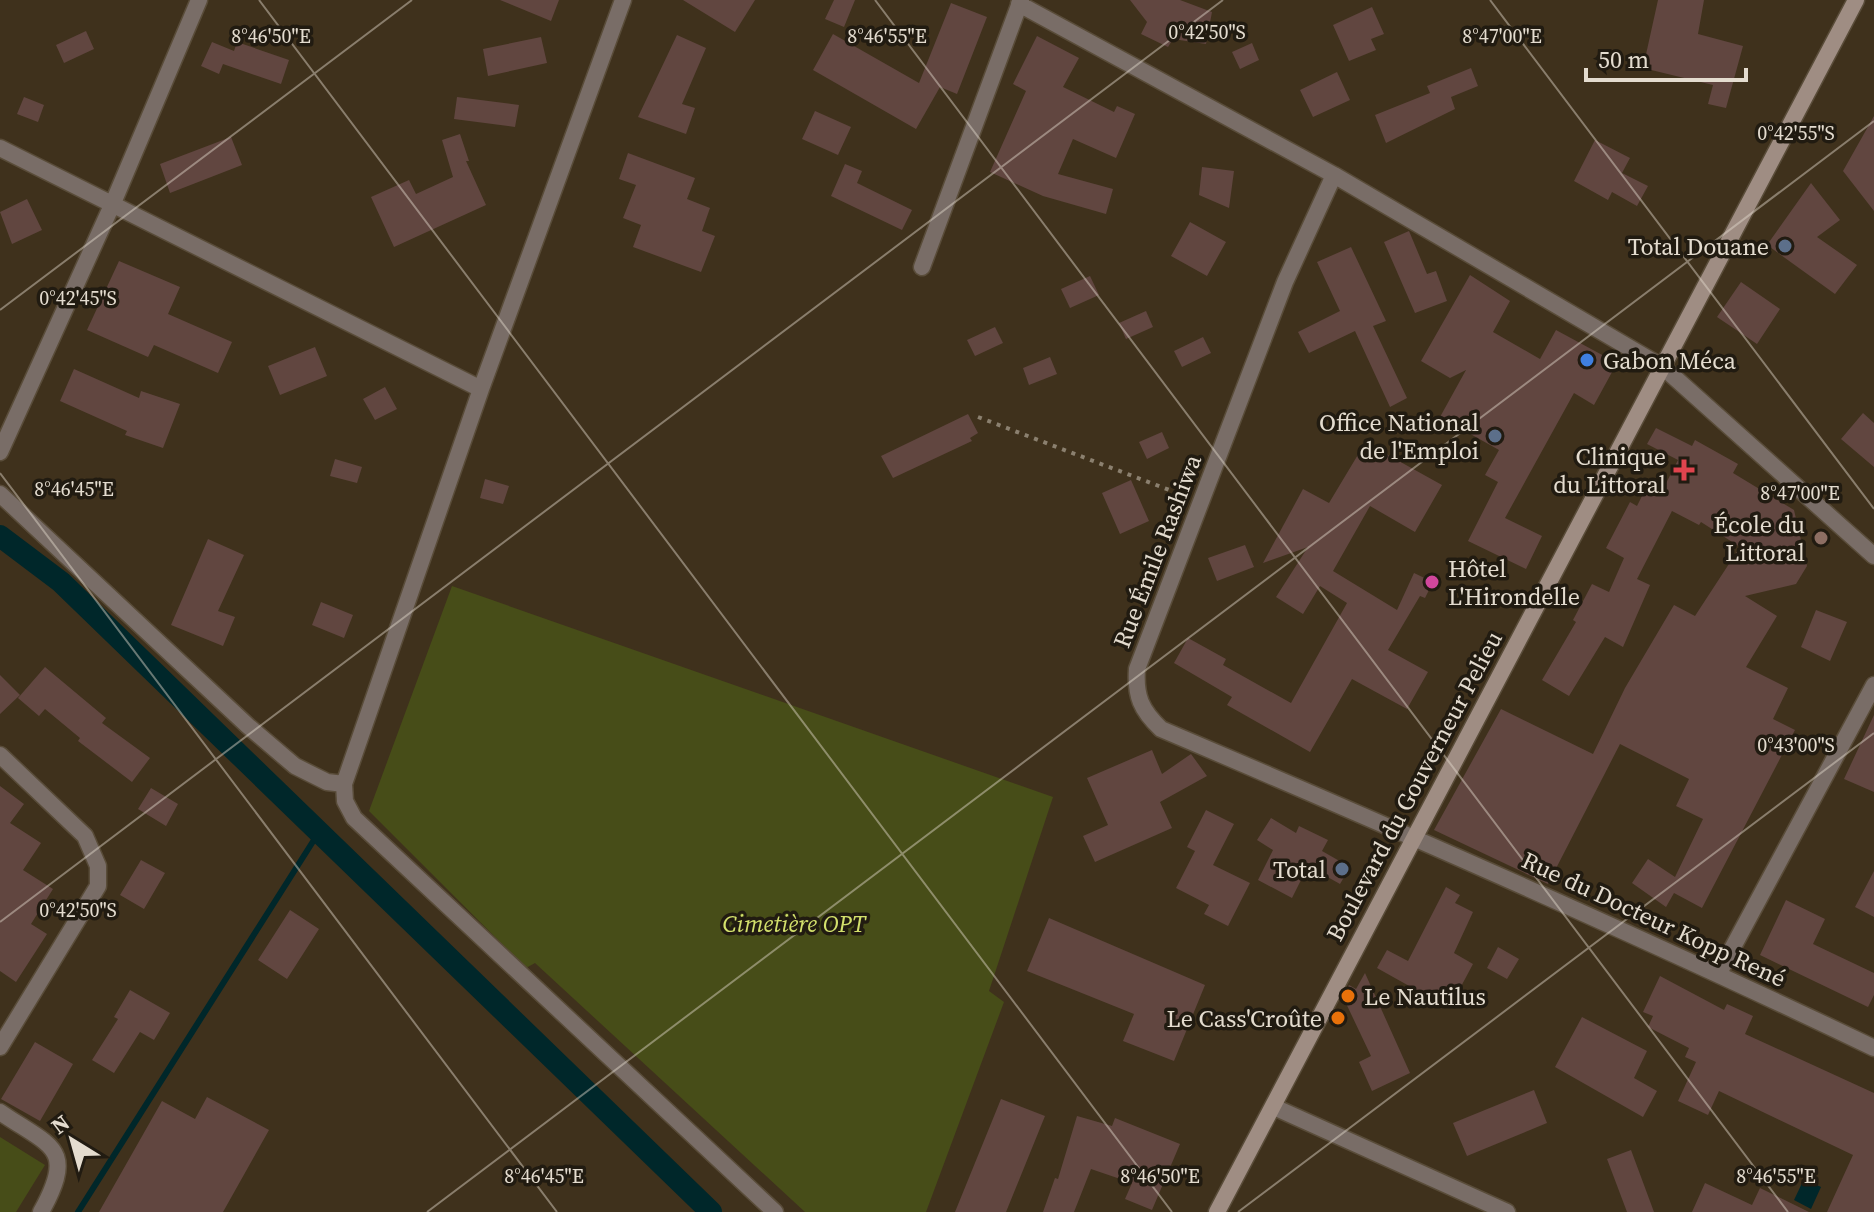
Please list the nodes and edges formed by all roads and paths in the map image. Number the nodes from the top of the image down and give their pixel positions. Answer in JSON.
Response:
{"nodes":[{"id":1,"x":199,"y":0,"type":"edge"},
{"id":2,"x":623,"y":0,"type":"edge"},
{"id":3,"x":1856,"y":0,"type":"edge"},
{"id":4,"x":1020,"y":2,"type":"edge"},
{"id":5,"x":0,"y":148,"type":"edge"},
{"id":6,"x":1334,"y":175,"type":"junction"},
{"id":7,"x":113,"y":203,"type":"junction"},
{"id":8,"x":922,"y":267,"type":"dead end"},
{"id":9,"x":1664,"y":368,"type":"junction"},
{"id":10,"x":481,"y":389,"type":"junction"},
{"id":11,"x":978,"y":417,"type":"dead end"},
{"id":12,"x":0,"y":452,"type":"edge"},
{"id":13,"x":0,"y":494,"type":"edge"},
{"id":14,"x":1201,"y":503,"type":"junction"},
{"id":15,"x":1874,"y":556,"type":"edge"},
{"id":16,"x":1874,"y":685,"type":"edge"},
{"id":17,"x":0,"y":755,"type":"edge"},
{"id":18,"x":344,"y":784,"type":"junction"},
{"id":19,"x":1414,"y":837,"type":"junction"},
{"id":20,"x":1719,"y":973,"type":"junction"},
{"id":21,"x":0,"y":1047,"type":"edge"},
{"id":22,"x":1874,"y":1048,"type":"edge"},
{"id":23,"x":1274,"y":1107,"type":"junction"},
{"id":24,"x":0,"y":1112,"type":"edge"},
{"id":25,"x":41,"y":1212,"type":"edge"},
{"id":26,"x":775,"y":1212,"type":"edge"},
{"id":27,"x":1217,"y":1212,"type":"edge"},
{"id":28,"x":1507,"y":1212,"type":"edge"}],
"edges":[{"from":1,"to":7,"type":"street"},
{"from":2,"to":10,"type":"street"},
{"from":3,"to":9,"type":"street","name":"Boulevard du Gouverneur Pelieu"},
{"from":4,"to":6,"type":"street"},
{"from":4,"to":8,"type":"street"},
{"from":5,"to":7,"type":"street"},
{"from":6,"to":9,"type":"street"},
{"from":6,"to":14,"type":"street","name":"Rue Émile Rashiwa"},
{"from":7,"to":10,"type":"street"},
{"from":7,"to":12,"type":"street"},
{"from":9,"to":15,"type":"street"},
{"from":9,"to":19,"type":"street","name":"Boulevard du Gouverneur Pelieu"},
{"from":10,"to":18,"type":"street"},
{"from":11,"to":14,"type":"path"},
{"from":13,"to":18,"type":"street"},
{"from":14,"to":19,"type":"street","name":"Rue Émile Rashiwa"},
{"from":16,"to":20,"type":"street"},
{"from":17,"to":21,"type":"street"},
{"from":18,"to":26,"type":"street"},
{"from":19,"to":20,"type":"street","name":"Rue du Docteur Kopp René"},
{"from":19,"to":23,"type":"street","name":"Boulevard du Gouverneur Pelieu"},
{"from":20,"to":22,"type":"street","name":"Rue du Docteur Kopp René"},
{"from":23,"to":27,"type":"street","name":"Boulevard du Gouverneur Pelieu"},
{"from":23,"to":28,"type":"street"},
{"from":24,"to":25,"type":"street"}]}
